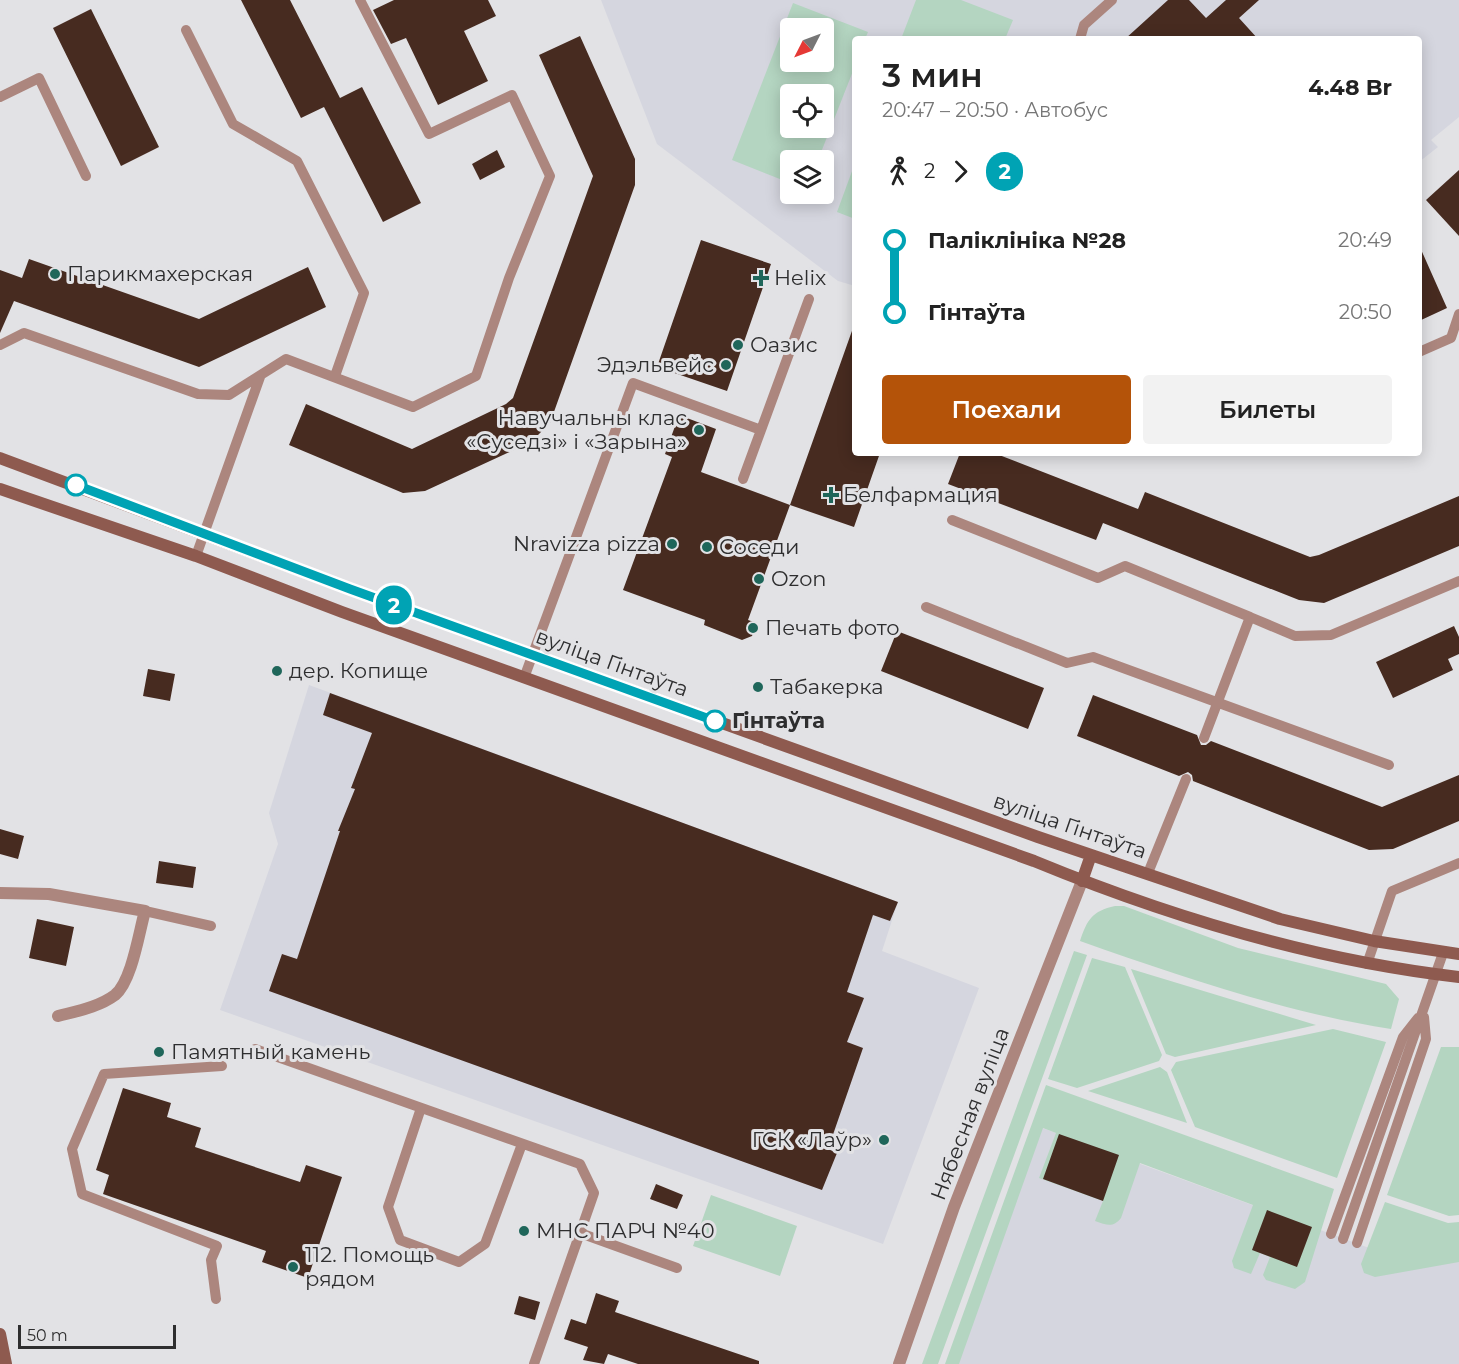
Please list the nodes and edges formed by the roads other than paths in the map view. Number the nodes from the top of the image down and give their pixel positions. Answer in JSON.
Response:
{"nodes":[{"id":1,"x":360,"y":0,"type":"edge"},
{"id":2,"x":1112,"y":0,"type":"edge"},
{"id":3,"x":186,"y":30,"type":"dead end"},
{"id":4,"x":1081,"y":36,"type":"edge"},
{"id":5,"x":0,"y":97,"type":"edge"},
{"id":6,"x":86,"y":176,"type":"dead end"},
{"id":7,"x":810,"y":299,"type":"dead end"},
{"id":8,"x":1459,"y":315,"type":"edge"},
{"id":9,"x":0,"y":345,"type":"edge"},
{"id":10,"x":1422,"y":351,"type":"edge"},
{"id":11,"x":335,"y":376,"type":"junction"},
{"id":12,"x":260,"y":377,"type":"junction"},
{"id":13,"x":761,"y":430,"type":"junction"},
{"id":14,"x":0,"y":458,"type":"edge"},
{"id":15,"x":743,"y":479,"type":"dead end"},
{"id":16,"x":0,"y":489,"type":"edge"},
{"id":17,"x":952,"y":520,"type":"dead end"},
{"id":18,"x":204,"y":534,"type":"junction"},
{"id":19,"x":196,"y":556,"type":"junction"},
{"id":20,"x":1459,"y":581,"type":"edge"},
{"id":21,"x":926,"y":607,"type":"dead end"},
{"id":22,"x":1250,"y":618,"type":"junction"},
{"id":23,"x":532,"y":654,"type":"junction"},
{"id":24,"x":524,"y":678,"type":"junction"},
{"id":25,"x":1218,"y":702,"type":"junction"},
{"id":26,"x":1204,"y":738,"type":"dead end"},
{"id":27,"x":1389,"y":765,"type":"dead end"},
{"id":28,"x":1186,"y":779,"type":"dead end"},
{"id":29,"x":1091,"y":855,"type":"junction"},
{"id":30,"x":1459,"y":863,"type":"edge"},
{"id":31,"x":1148,"y":873,"type":"junction"},
{"id":32,"x":1082,"y":881,"type":"junction"},
{"id":33,"x":0,"y":893,"type":"edge"},
{"id":34,"x":145,"y":912,"type":"junction"},
{"id":35,"x":211,"y":926,"type":"dead end"},
{"id":36,"x":1374,"y":941,"type":"junction"},
{"id":37,"x":1443,"y":953,"type":"junction"},
{"id":38,"x":1459,"y":954,"type":"edge"},
{"id":39,"x":1367,"y":964,"type":"junction"},
{"id":40,"x":1436,"y":974,"type":"junction"},
{"id":41,"x":1459,"y":977,"type":"edge"},
{"id":42,"x":1424,"y":1011,"type":"junction"},
{"id":43,"x":58,"y":1016,"type":"dead end"},
{"id":44,"x":255,"y":1048,"type":"dead end"},
{"id":45,"x":222,"y":1066,"type":"dead end"},
{"id":46,"x":421,"y":1108,"type":"junction"},
{"id":47,"x":522,"y":1143,"type":"junction"},
{"id":48,"x":580,"y":1233,"type":"junction"},
{"id":49,"x":1331,"y":1234,"type":"dead end"},
{"id":50,"x":1343,"y":1239,"type":"dead end"},
{"id":51,"x":1357,"y":1244,"type":"dead end"},
{"id":52,"x":677,"y":1268,"type":"dead end"},
{"id":53,"x":216,"y":1299,"type":"dead end"},
{"id":54,"x":0,"y":1334,"type":"edge"},
{"id":55,"x":6,"y":1364,"type":"edge"},
{"id":56,"x":534,"y":1364,"type":"edge"},
{"id":57,"x":899,"y":1364,"type":"edge"}],
"edges":[{"from":1,"to":11,"type":"lane"},
{"from":2,"to":4,"type":"lane"},
{"from":3,"to":11,"type":"lane"},
{"from":5,"to":6,"type":"lane"},
{"from":7,"to":13,"type":"lane"},
{"from":8,"to":10,"type":"lane"},
{"from":9,"to":12,"type":"lane"},
{"from":11,"to":12,"type":"lane"},
{"from":12,"to":18,"type":"lane"},
{"from":13,"to":15,"type":"lane"},
{"from":13,"to":23,"type":"lane"},
{"from":14,"to":18,"type":"main road","name":"вуліца Гінтаўта"},
{"from":16,"to":19,"type":"main road","name":"вуліца Гінтаўта"},
{"from":17,"to":22,"type":"lane"},
{"from":18,"to":19,"type":"lane"},
{"from":18,"to":23,"type":"main road","name":"вуліца Гінтаўта"},
{"from":19,"to":24,"type":"main road","name":"вуліца Гінтаўта"},
{"from":20,"to":22,"type":"lane"},
{"from":21,"to":25,"type":"lane"},
{"from":22,"to":25,"type":"lane"},
{"from":23,"to":24,"type":"lane"},
{"from":23,"to":29,"type":"main road","name":"вуліца Гінтаўта"},
{"from":24,"to":32,"type":"main road","name":"вуліца Гінтаўта"},
{"from":25,"to":26,"type":"lane"},
{"from":25,"to":27,"type":"lane"},
{"from":28,"to":31,"type":"lane"},
{"from":29,"to":31,"type":"main road","name":"вуліца Гінтаўта"},
{"from":29,"to":32,"type":"main road"},
{"from":30,"to":36,"type":"lane"},
{"from":31,"to":36,"type":"main road","name":"вуліца Гінтаўта"},
{"from":32,"to":39,"type":"main road","name":"вуліца Гінтаўта"},
{"from":32,"to":57,"type":"street","name":"Нябесная вуліца"},
{"from":33,"to":34,"type":"street"},
{"from":34,"to":35,"type":"lane"},
{"from":34,"to":43,"type":"street"},
{"from":36,"to":37,"type":"main road","name":"вуліца Гінтаўта"},
{"from":36,"to":39,"type":"lane"},
{"from":37,"to":38,"type":"main road","name":"вуліца Гінтаўта"},
{"from":37,"to":40,"type":"lane"},
{"from":39,"to":40,"type":"main road","name":"вуліца Гінтаўта"},
{"from":40,"to":41,"type":"main road","name":"вуліца Гінтаўта"},
{"from":40,"to":42,"type":"lane"},
{"from":42,"to":49,"type":"lane"},
{"from":42,"to":50,"type":"lane"},
{"from":42,"to":51,"type":"lane"},
{"from":44,"to":46,"type":"lane"},
{"from":45,"to":53,"type":"lane"},
{"from":46,"to":47,"type":"lane"},
{"from":46,"to":47,"type":"lane"},
{"from":47,"to":48,"type":"lane"},
{"from":48,"to":52,"type":"lane"},
{"from":48,"to":56,"type":"lane"},
{"from":54,"to":55,"type":"main road"}]}
